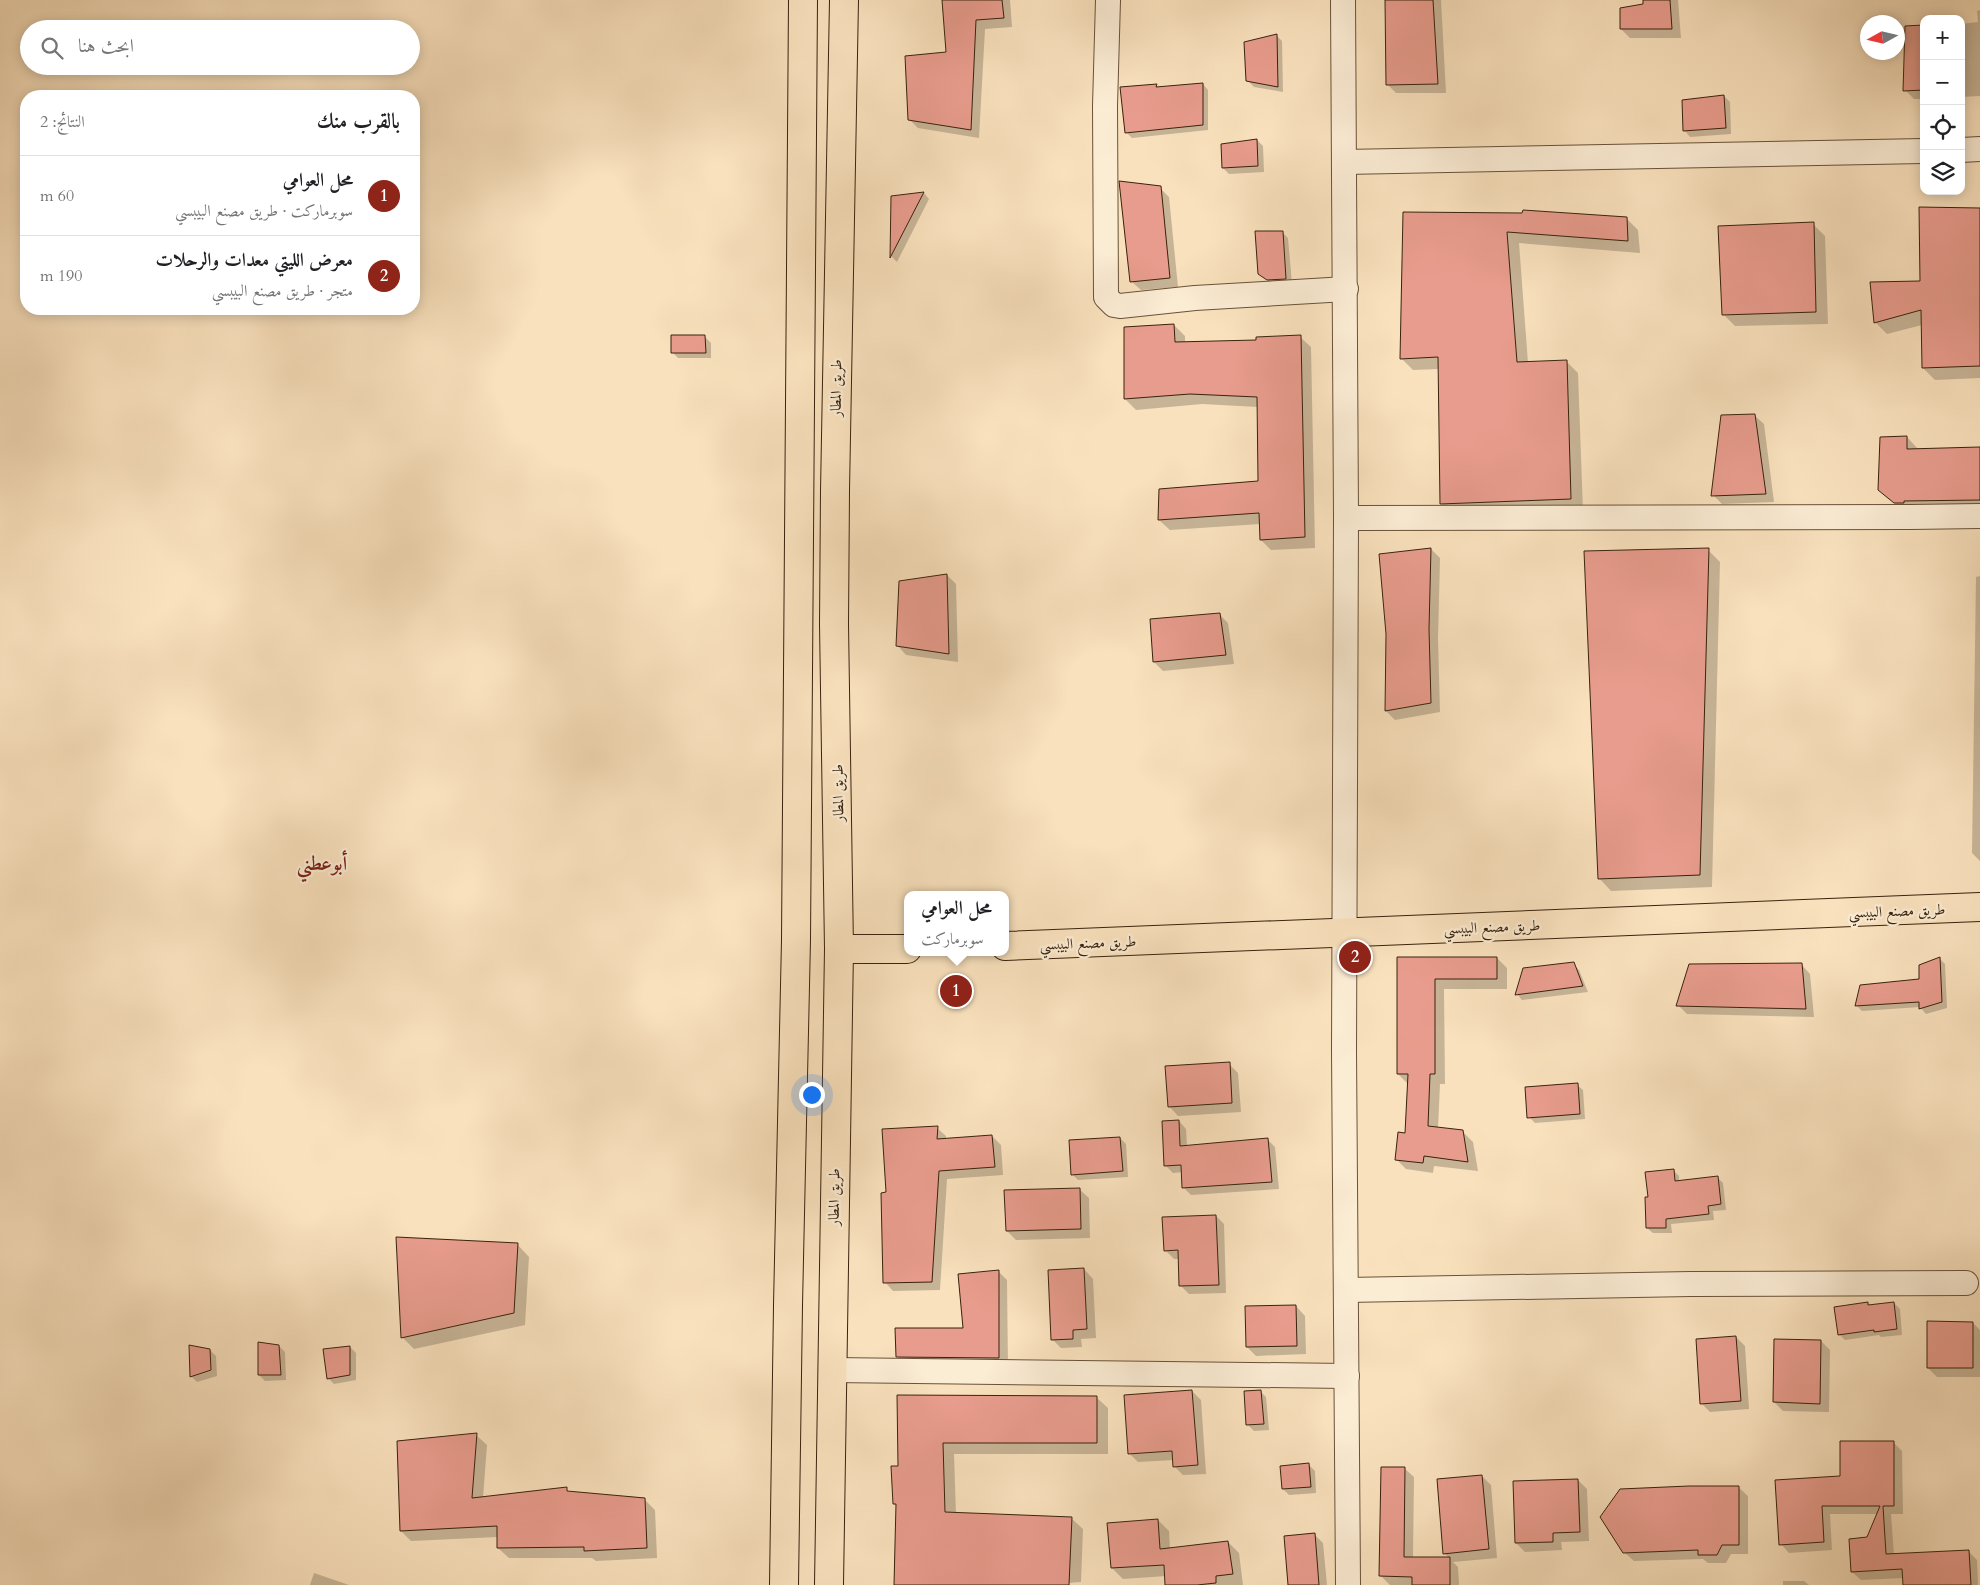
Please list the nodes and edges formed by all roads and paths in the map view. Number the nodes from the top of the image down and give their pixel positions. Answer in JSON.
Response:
{"nodes":[{"id":1,"x":1108,"y":0,"type":"edge"},
{"id":2,"x":1344,"y":0,"type":"edge"},
{"id":3,"x":844,"y":2,"type":"edge"},
{"id":4,"x":803,"y":4,"type":"edge"},
{"id":5,"x":1965,"y":150,"type":"edge"},
{"id":6,"x":1980,"y":150,"type":"edge"},
{"id":7,"x":1920,"y":151,"type":"edge"},
{"id":8,"x":1344,"y":162,"type":"junction"},
{"id":9,"x":1346,"y":289,"type":"junction"},
{"id":10,"x":1980,"y":516,"type":"edge"},
{"id":11,"x":1346,"y":518,"type":"junction"},
{"id":12,"x":1980,"y":907,"type":"edge"},
{"id":13,"x":1345,"y":933,"type":"junction"},
{"id":14,"x":1009,"y":946,"type":"edge"},
{"id":15,"x":839,"y":949,"type":"junction"},
{"id":16,"x":904,"y":949,"type":"edge"},
{"id":17,"x":1966,"y":1283,"type":"dead end"},
{"id":18,"x":1346,"y":1290,"type":"junction"},
{"id":19,"x":832,"y":1370,"type":"junction"},
{"id":20,"x":1347,"y":1376,"type":"junction"},
{"id":21,"x":784,"y":1585,"type":"edge"},
{"id":22,"x":829,"y":1585,"type":"edge"},
{"id":23,"x":1348,"y":1585,"type":"edge"}],
"edges":[{"from":1,"to":9,"type":"street"},
{"from":2,"to":8,"type":"street"},
{"from":3,"to":4,"type":"main road"},
{"from":3,"to":15,"type":"main road","name":"طريق المطار"},
{"from":4,"to":21,"type":"main road"},
{"from":5,"to":6,"type":"street"},
{"from":7,"to":8,"type":"street"},
{"from":8,"to":9,"type":"street"},
{"from":9,"to":11,"type":"street"},
{"from":10,"to":11,"type":"street"},
{"from":11,"to":13,"type":"street"},
{"from":12,"to":13,"type":"main road","name":"طريق مصنع البيبسي"},
{"from":13,"to":14,"type":"main road","name":"طريق مصنع البيبسي"},
{"from":13,"to":18,"type":"street"},
{"from":15,"to":16,"type":"main road"},
{"from":15,"to":19,"type":"main road","name":"طريق المطار"},
{"from":17,"to":18,"type":"street"},
{"from":18,"to":20,"type":"street"},
{"from":19,"to":20,"type":"street"},
{"from":19,"to":22,"type":"main road","name":"طريق المطار"},
{"from":20,"to":23,"type":"street"}]}
